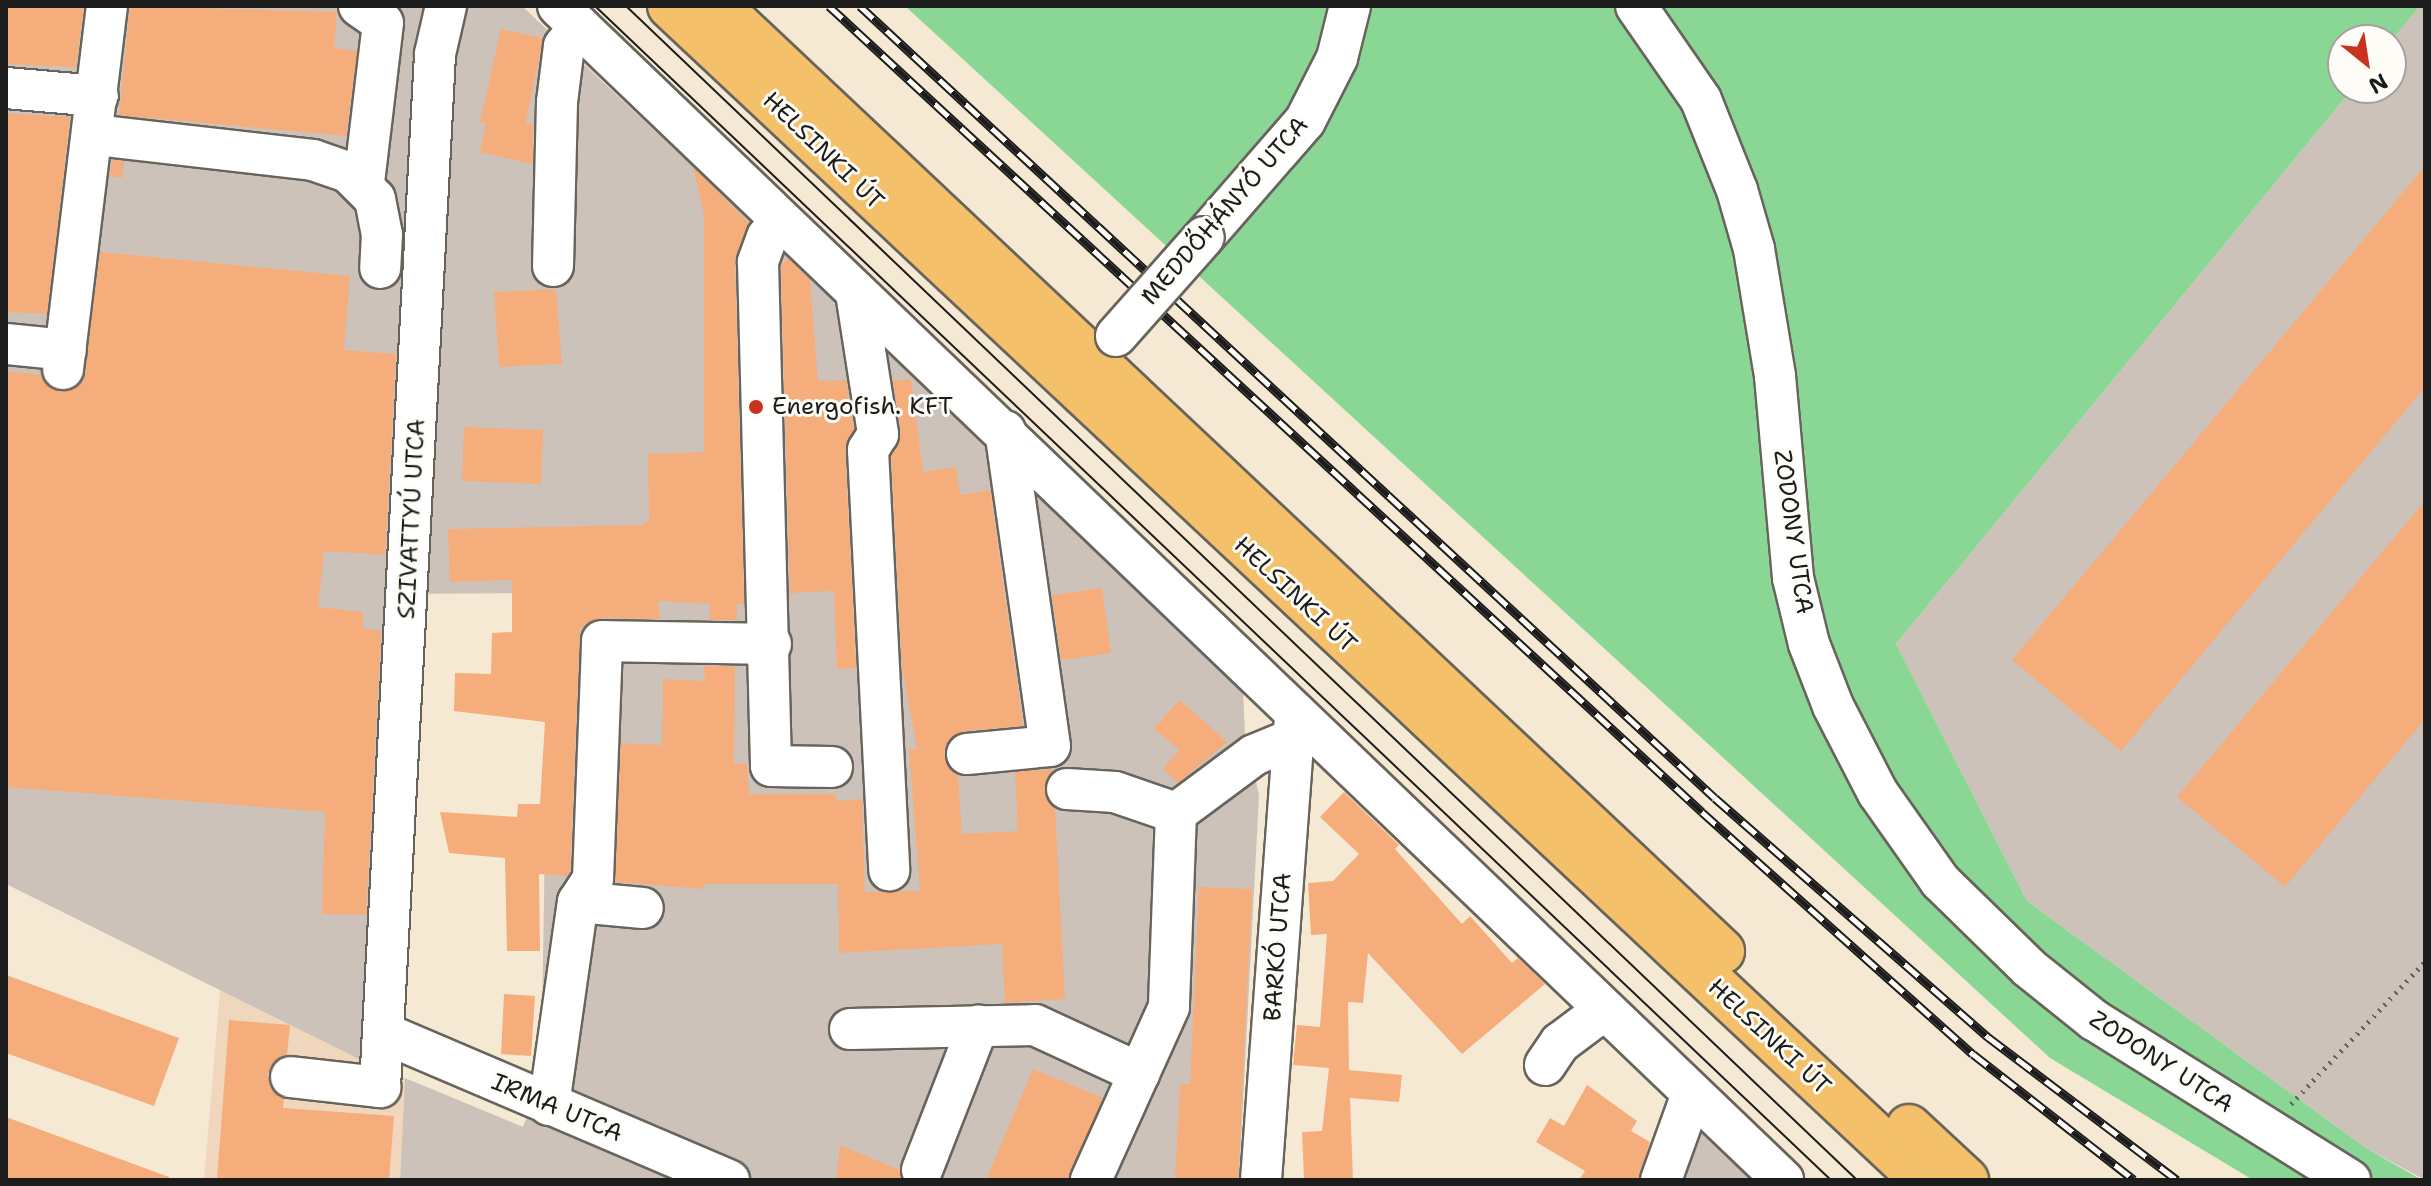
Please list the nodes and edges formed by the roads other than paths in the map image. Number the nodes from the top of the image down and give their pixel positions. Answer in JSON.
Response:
{"nodes":[{"id":1,"x":107,"y":6,"type":"edge"},
{"id":2,"x":359,"y":6,"type":"edge"},
{"id":3,"x":446,"y":6,"type":"edge"},
{"id":4,"x":670,"y":6,"type":"edge"},
{"id":5,"x":718,"y":6,"type":"edge"},
{"id":6,"x":1350,"y":6,"type":"edge"},
{"id":7,"x":1636,"y":6,"type":"edge"},
{"id":8,"x":569,"y":16,"type":"edge"},
{"id":9,"x":6,"y":88,"type":"edge"},
{"id":10,"x":98,"y":96,"type":"junction"},
{"id":11,"x":95,"y":135,"type":"junction"},
{"id":12,"x":364,"y":183,"type":"junction"},
{"id":13,"x":781,"y":221,"type":"junction"},
{"id":14,"x":553,"y":266,"type":"dead end"},
{"id":15,"x":380,"y":268,"type":"dead end"},
{"id":16,"x":856,"y":293,"type":"junction"},
{"id":17,"x":6,"y":344,"type":"edge"},
{"id":18,"x":1105,"y":348,"type":"junction"},
{"id":19,"x":1046,"y":363,"type":"junction"},
{"id":20,"x":1096,"y":410,"type":"junction"},
{"id":21,"x":1005,"y":431,"type":"junction"},
{"id":22,"x":771,"y":644,"type":"junction"},
{"id":23,"x":1294,"y":726,"type":"junction"},
{"id":24,"x":967,"y":754,"type":"dead end"},
{"id":25,"x":832,"y":767,"type":"dead end"},
{"id":26,"x":1067,"y":789,"type":"dead end"},
{"id":27,"x":1176,"y":813,"type":"junction"},
{"id":28,"x":889,"y":870,"type":"dead end"},
{"id":29,"x":578,"y":902,"type":"junction"},
{"id":30,"x":643,"y":908,"type":"dead end"},
{"id":31,"x":1604,"y":1010,"type":"junction"},
{"id":32,"x":978,"y":1026,"type":"junction"},
{"id":33,"x":850,"y":1029,"type":"dead end"},
{"id":34,"x":386,"y":1034,"type":"junction"},
{"id":35,"x":1545,"y":1065,"type":"dead end"},
{"id":36,"x":1139,"y":1073,"type":"junction"},
{"id":37,"x":291,"y":1077,"type":"dead end"},
{"id":38,"x":1692,"y":1094,"type":"junction"},
{"id":39,"x":549,"y":1105,"type":"junction"},
{"id":40,"x":922,"y":1170,"type":"dead end"},
{"id":41,"x":729,"y":1180,"type":"edge"},
{"id":42,"x":1091,"y":1180,"type":"edge"},
{"id":43,"x":1261,"y":1180,"type":"edge"},
{"id":44,"x":1661,"y":1180,"type":"edge"},
{"id":45,"x":1783,"y":1180,"type":"edge"},
{"id":46,"x":1923,"y":1180,"type":"edge"},
{"id":47,"x":1966,"y":1180,"type":"edge"},
{"id":48,"x":2350,"y":1180,"type":"edge"}],
"edges":[{"from":1,"to":10,"type":"street"},
{"from":2,"to":12,"type":"street"},
{"from":3,"to":34,"type":"street","name":"SZIVATTYÚ UTCA"},
{"from":4,"to":19,"type":"main road","name":"HELSINKI ÚT"},
{"from":5,"to":18,"type":"main road","name":"HELSINKI ÚT"},
{"from":6,"to":18,"type":"street","name":"MEDDŐHÁNYÓ UTCA","bridge":true},
{"from":7,"to":48,"type":"street","name":"ZODONY UTCA"},
{"from":8,"to":13,"type":"street"},
{"from":8,"to":14,"type":"street"},
{"from":9,"to":10,"type":"street"},
{"from":10,"to":11,"type":"street"},
{"from":11,"to":12,"type":"street"},
{"from":11,"to":17,"type":"street"},
{"from":12,"to":15,"type":"street"},
{"from":13,"to":16,"type":"street"},
{"from":13,"to":22,"type":"street"},
{"from":16,"to":21,"type":"street"},
{"from":16,"to":28,"type":"street"},
{"from":18,"to":19,"type":"main road"},
{"from":18,"to":20,"type":"main road"},
{"from":18,"to":47,"type":"main road","name":"HELSINKI ÚT"},
{"from":19,"to":20,"type":"main road","name":"HELSINKI ÚT"},
{"from":20,"to":46,"type":"main road","name":"HELSINKI ÚT"},
{"from":21,"to":23,"type":"street"},
{"from":21,"to":24,"type":"street"},
{"from":22,"to":25,"type":"street"},
{"from":22,"to":29,"type":"street"},
{"from":23,"to":27,"type":"street"},
{"from":23,"to":31,"type":"street"},
{"from":23,"to":43,"type":"street","name":"BARKÓ UTCA"},
{"from":26,"to":27,"type":"street"},
{"from":27,"to":36,"type":"street"},
{"from":29,"to":30,"type":"street"},
{"from":29,"to":39,"type":"street"},
{"from":31,"to":35,"type":"street"},
{"from":31,"to":38,"type":"street"},
{"from":32,"to":33,"type":"street"},
{"from":32,"to":36,"type":"street"},
{"from":32,"to":40,"type":"street"},
{"from":34,"to":37,"type":"street","name":"SZIVATTYÚ UTCA"},
{"from":34,"to":39,"type":"street","name":"IRMA UTCA"},
{"from":36,"to":42,"type":"street"},
{"from":38,"to":44,"type":"street"},
{"from":38,"to":45,"type":"street"},
{"from":39,"to":41,"type":"street","name":"IRMA UTCA"}]}
